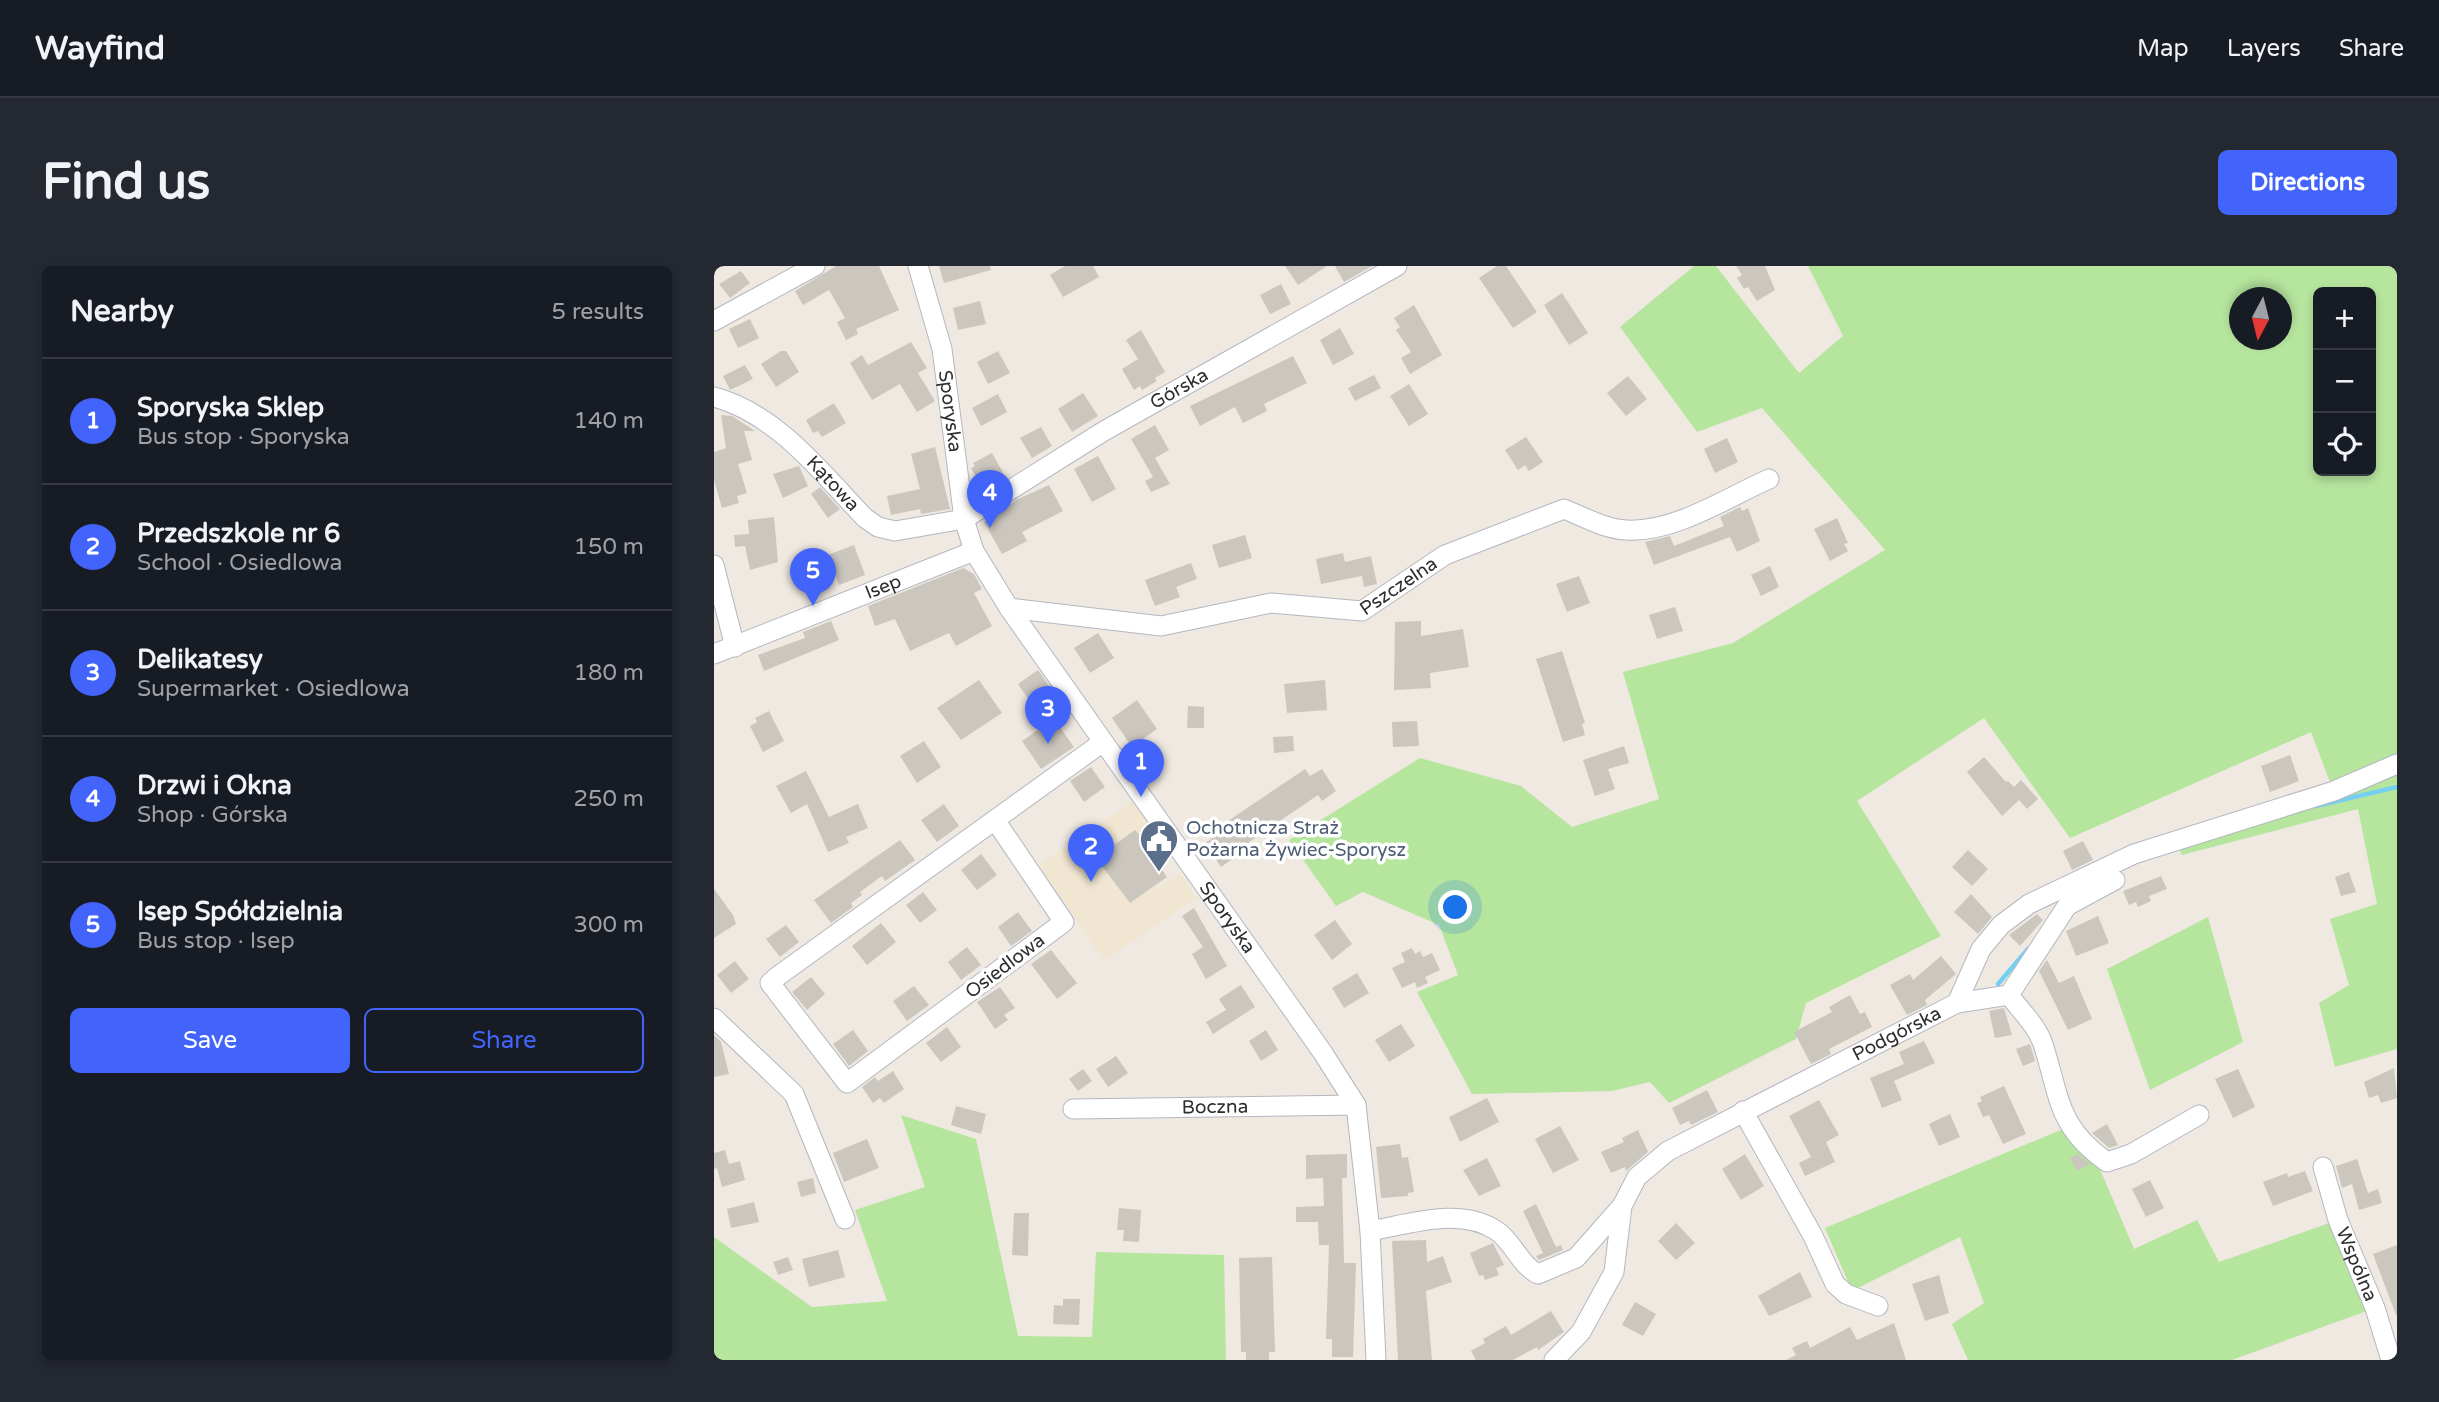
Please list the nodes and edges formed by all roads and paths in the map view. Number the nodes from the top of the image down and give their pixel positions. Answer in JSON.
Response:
{"nodes":[{"id":1,"x":815,"y":266,"type":"edge"},
{"id":2,"x":918,"y":266,"type":"edge"},
{"id":3,"x":1397,"y":266,"type":"edge"},
{"id":4,"x":714,"y":321,"type":"edge"},
{"id":5,"x":714,"y":397,"type":"edge"},
{"id":6,"x":1769,"y":479,"type":"dead end"},
{"id":7,"x":964,"y":519,"type":"junction"},
{"id":8,"x":974,"y":551,"type":"junction"},
{"id":9,"x":714,"y":565,"type":"edge"},
{"id":10,"x":1009,"y":608,"type":"junction"},
{"id":11,"x":734,"y":647,"type":"junction"},
{"id":12,"x":714,"y":654,"type":"edge"},
{"id":13,"x":1103,"y":742,"type":"junction"},
{"id":14,"x":2397,"y":764,"type":"edge"},
{"id":15,"x":995,"y":820,"type":"junction"},
{"id":16,"x":2115,"y":880,"type":"dead end"},
{"id":17,"x":2009,"y":995,"type":"junction"},
{"id":18,"x":1957,"y":1003,"type":"junction"},
{"id":19,"x":714,"y":1018,"type":"edge"},
{"id":20,"x":1356,"y":1105,"type":"junction"},
{"id":21,"x":1073,"y":1109,"type":"dead end"},
{"id":22,"x":1743,"y":1111,"type":"junction"},
{"id":23,"x":2199,"y":1115,"type":"dead end"},
{"id":24,"x":2323,"y":1167,"type":"dead end"},
{"id":25,"x":1622,"y":1206,"type":"junction"},
{"id":26,"x":845,"y":1219,"type":"dead end"},
{"id":27,"x":1370,"y":1231,"type":"junction"},
{"id":28,"x":1878,"y":1306,"type":"dead end"},
{"id":29,"x":1376,"y":1360,"type":"edge"},
{"id":30,"x":1554,"y":1360,"type":"edge"},
{"id":31,"x":2391,"y":1360,"type":"edge"}],
"edges":[{"from":1,"to":4,"type":"street"},
{"from":2,"to":7,"type":"street","name":"Sporyska"},
{"from":3,"to":7,"type":"street","name":"Górska"},
{"from":5,"to":7,"type":"street","name":"Kątowa"},
{"from":6,"to":10,"type":"street","name":"Pszczelna"},
{"from":7,"to":8,"type":"street","name":"Sporyska"},
{"from":8,"to":10,"type":"street","name":"Sporyska"},
{"from":8,"to":11,"type":"street","name":"Isep"},
{"from":9,"to":11,"type":"street"},
{"from":10,"to":13,"type":"street","name":"Sporyska"},
{"from":11,"to":12,"type":"street","name":"Isep"},
{"from":13,"to":15,"type":"street"},
{"from":13,"to":20,"type":"street","name":"Sporyska"},
{"from":14,"to":18,"type":"street","name":"Podgórska"},
{"from":15,"to":15,"type":"street","name":"Osiedlowa"},
{"from":16,"to":17,"type":"street"},
{"from":17,"to":18,"type":"street"},
{"from":17,"to":23,"type":"street"},
{"from":18,"to":22,"type":"street","name":"Podgórska"},
{"from":19,"to":26,"type":"street"},
{"from":20,"to":21,"type":"street","name":"Boczna"},
{"from":20,"to":27,"type":"street","name":"Sporyska"},
{"from":22,"to":25,"type":"street","name":"Podgórska"},
{"from":22,"to":28,"type":"street"},
{"from":24,"to":31,"type":"street","name":"Wspólna"},
{"from":25,"to":27,"type":"street"},
{"from":25,"to":30,"type":"street","name":"Podgórska"},
{"from":27,"to":29,"type":"street","name":"Sporyska"}]}
